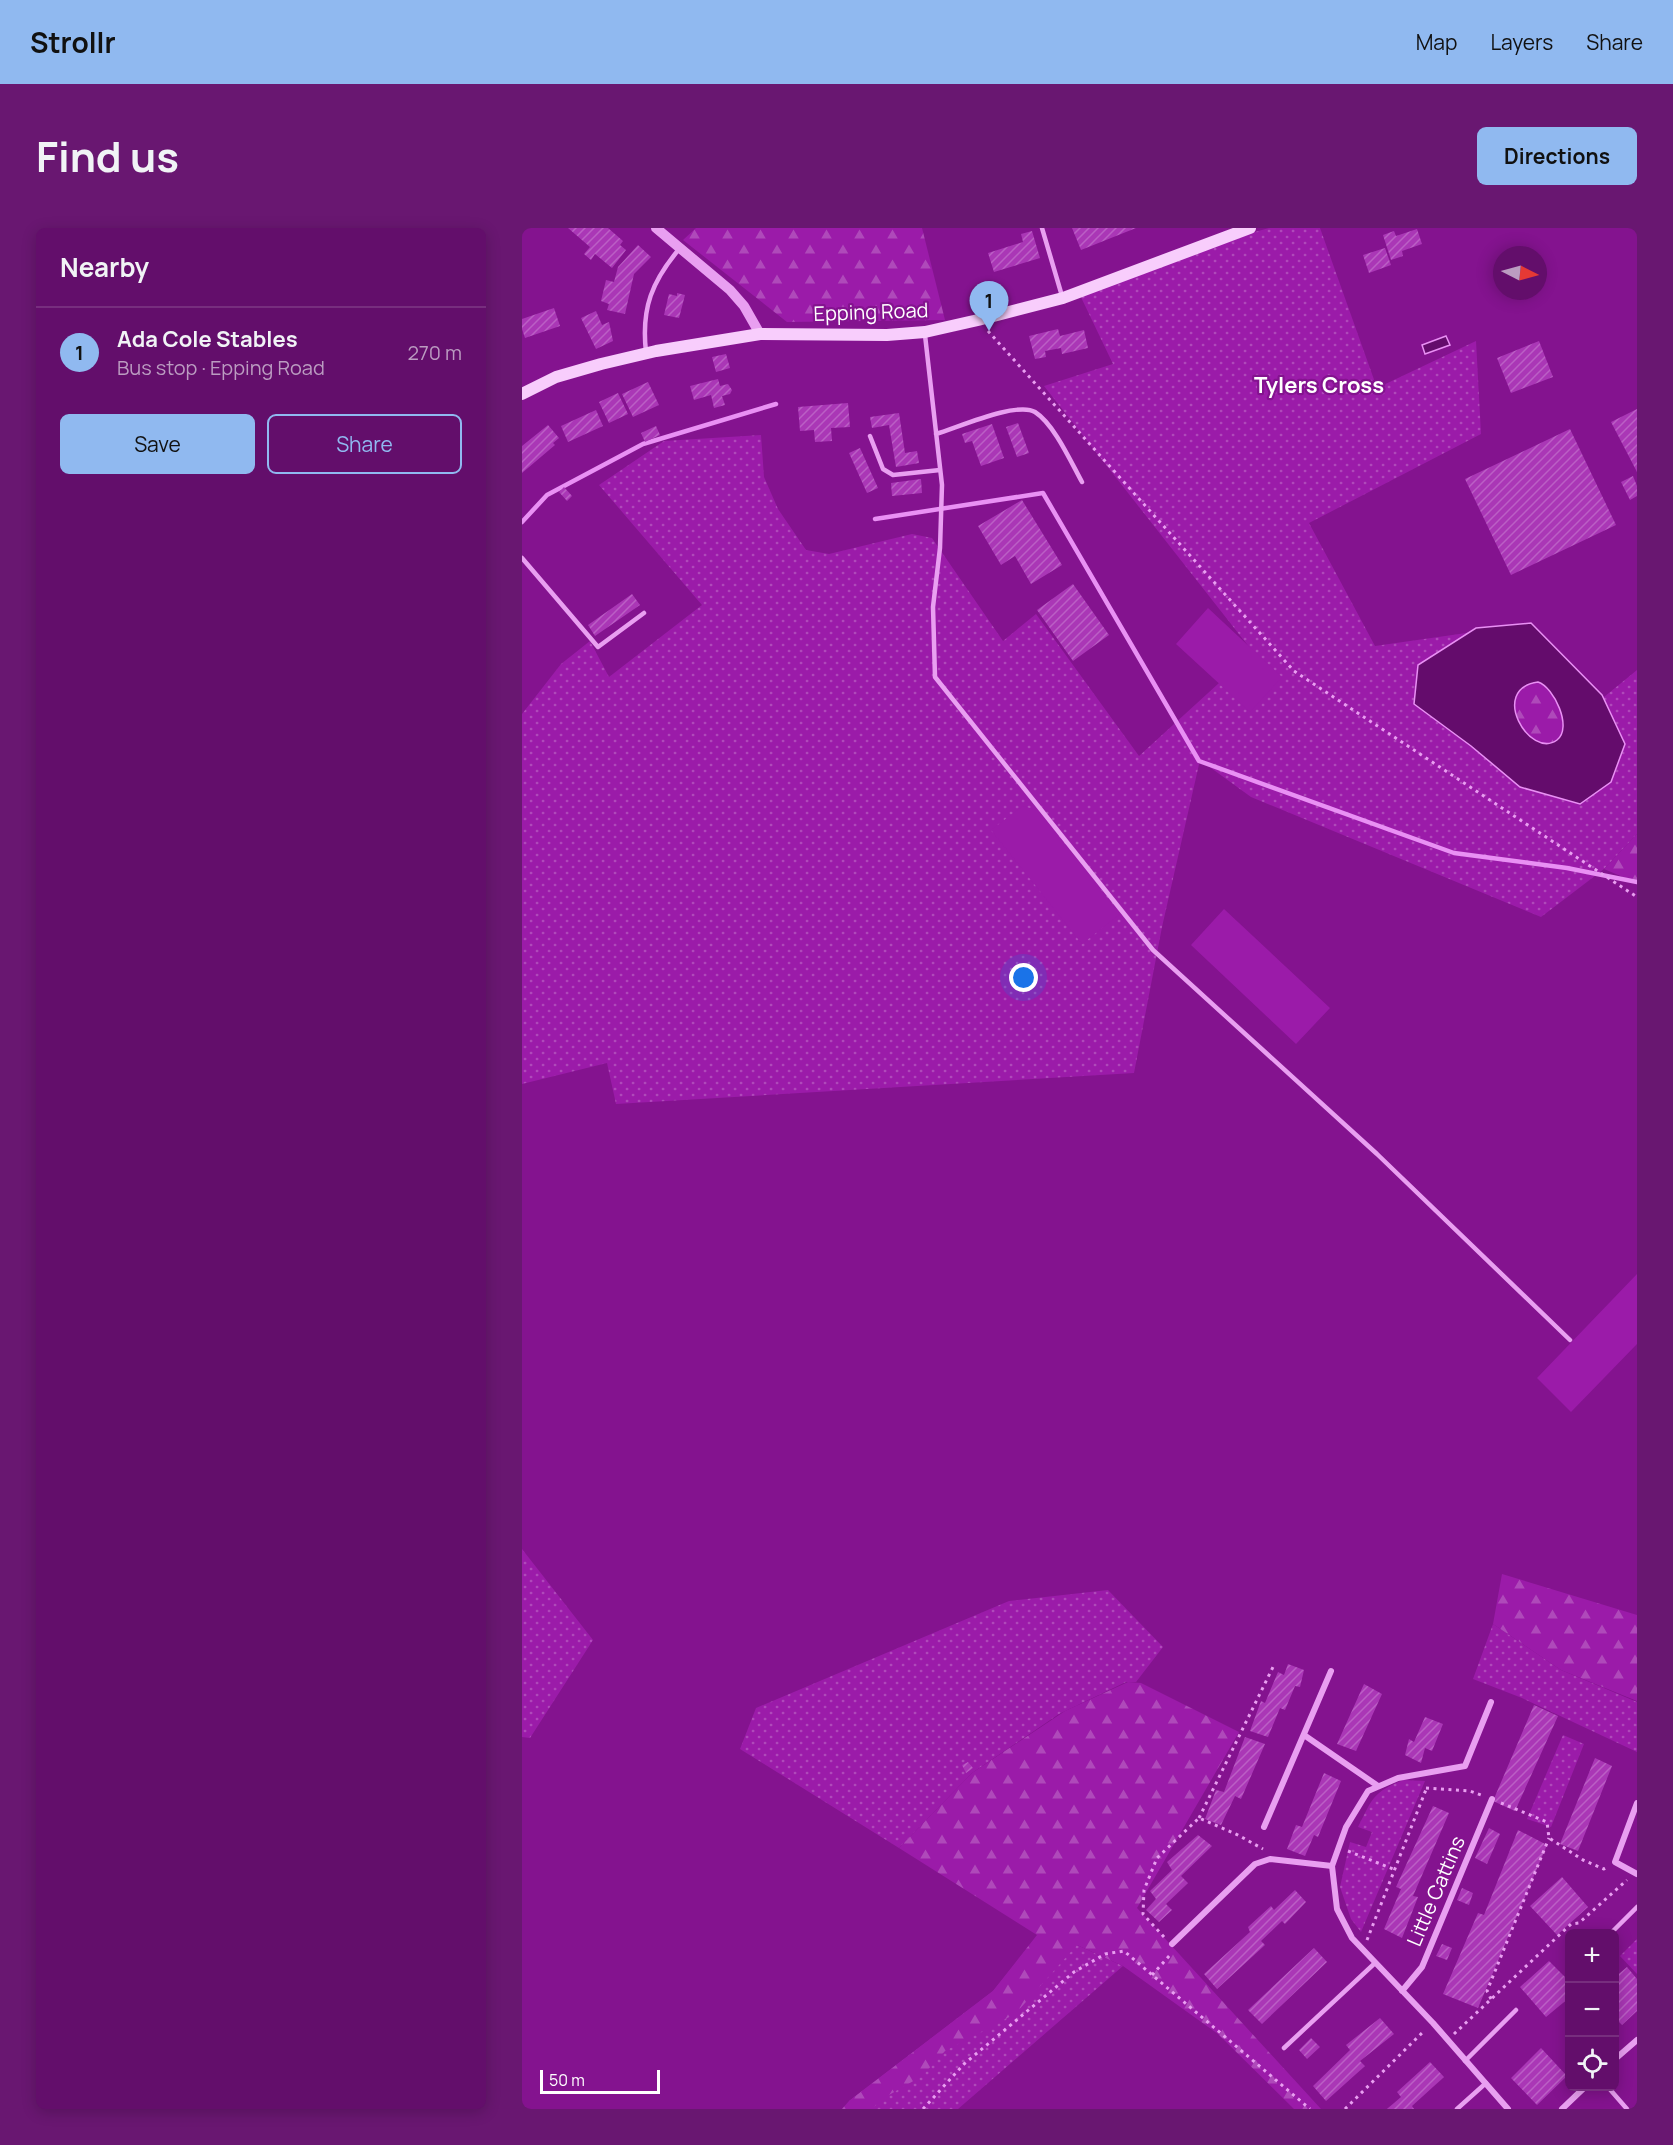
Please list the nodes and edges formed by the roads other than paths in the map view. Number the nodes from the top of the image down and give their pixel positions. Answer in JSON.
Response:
{"nodes":[{"id":1,"x":656,"y":228,"type":"edge"},
{"id":2,"x":1042,"y":228,"type":"edge"},
{"id":3,"x":1250,"y":228,"type":"edge"},
{"id":4,"x":680,"y":248,"type":"junction"},
{"id":5,"x":1063,"y":298,"type":"junction"},
{"id":6,"x":925,"y":332,"type":"junction"},
{"id":7,"x":760,"y":334,"type":"junction"},
{"id":8,"x":646,"y":353,"type":"junction"},
{"id":9,"x":522,"y":394,"type":"edge"},
{"id":10,"x":936,"y":434,"type":"junction"},
{"id":11,"x":870,"y":436,"type":"dead end"},
{"id":12,"x":940,"y":470,"type":"junction"},
{"id":13,"x":1082,"y":482,"type":"dead end"},
{"id":14,"x":522,"y":558,"type":"edge"},
{"id":15,"x":644,"y":613,"type":"dead end"},
{"id":16,"x":1570,"y":1340,"type":"dead end"},
{"id":17,"x":1331,"y":1671,"type":"dead end"},
{"id":18,"x":1491,"y":1702,"type":"dead end"},
{"id":19,"x":1304,"y":1735,"type":"junction"},
{"id":20,"x":1378,"y":1786,"type":"junction"},
{"id":21,"x":1492,"y":1799,"type":"road end"},
{"id":22,"x":1637,"y":1803,"type":"edge"},
{"id":23,"x":1264,"y":1827,"type":"dead end"},
{"id":24,"x":1332,"y":1866,"type":"junction"},
{"id":25,"x":1636,"y":1873,"type":"edge"},
{"id":26,"x":1637,"y":1907,"type":"edge"},
{"id":27,"x":1615,"y":1929,"type":"edge"},
{"id":28,"x":1174,"y":1946,"type":"road end"},
{"id":29,"x":1375,"y":1964,"type":"junction"},
{"id":30,"x":1402,"y":1991,"type":"junction"},
{"id":31,"x":1516,"y":2010,"type":"dead end"},
{"id":32,"x":1637,"y":2040,"type":"edge"},
{"id":33,"x":1284,"y":2048,"type":"dead end"},
{"id":34,"x":1619,"y":2056,"type":"edge"},
{"id":35,"x":1465,"y":2061,"type":"junction"},
{"id":36,"x":1486,"y":2083,"type":"junction"},
{"id":37,"x":1581,"y":2091,"type":"edge"},
{"id":38,"x":1612,"y":2091,"type":"edge"},
{"id":39,"x":1458,"y":2109,"type":"edge"},
{"id":40,"x":1508,"y":2109,"type":"edge"},
{"id":41,"x":1562,"y":2109,"type":"edge"},
{"id":42,"x":1628,"y":2109,"type":"edge"}],
"edges":[{"from":1,"to":4,"type":"street"},
{"from":2,"to":5,"type":"lane"},
{"from":3,"to":5,"type":"main road","name":"Epping Road"},
{"from":4,"to":7,"type":"street"},
{"from":4,"to":8,"type":"lane"},
{"from":5,"to":6,"type":"main road","name":"Epping Road"},
{"from":6,"to":7,"type":"main road","name":"Epping Road"},
{"from":6,"to":10,"type":"lane"},
{"from":7,"to":8,"type":"main road","name":"Epping Road"},
{"from":8,"to":9,"type":"main road","name":"Epping Road"},
{"from":10,"to":12,"type":"lane"},
{"from":10,"to":13,"type":"lane"},
{"from":11,"to":12,"type":"lane"},
{"from":12,"to":16,"type":"lane"},
{"from":14,"to":15,"type":"lane"},
{"from":17,"to":19,"type":"street"},
{"from":18,"to":20,"type":"street"},
{"from":19,"to":20,"type":"street"},
{"from":19,"to":23,"type":"street"},
{"from":20,"to":24,"type":"street"},
{"from":21,"to":30,"type":"street","name":"Little Cattins"},
{"from":22,"to":25,"type":"street"},
{"from":24,"to":28,"type":"street"},
{"from":24,"to":29,"type":"street"},
{"from":26,"to":27,"type":"lane"},
{"from":29,"to":30,"type":"street"},
{"from":29,"to":33,"type":"lane"},
{"from":30,"to":35,"type":"street"},
{"from":31,"to":35,"type":"lane"},
{"from":32,"to":34,"type":"street"},
{"from":35,"to":36,"type":"street"},
{"from":36,"to":39,"type":"lane"},
{"from":36,"to":40,"type":"street"},
{"from":37,"to":41,"type":"street"},
{"from":38,"to":42,"type":"lane"}]}
